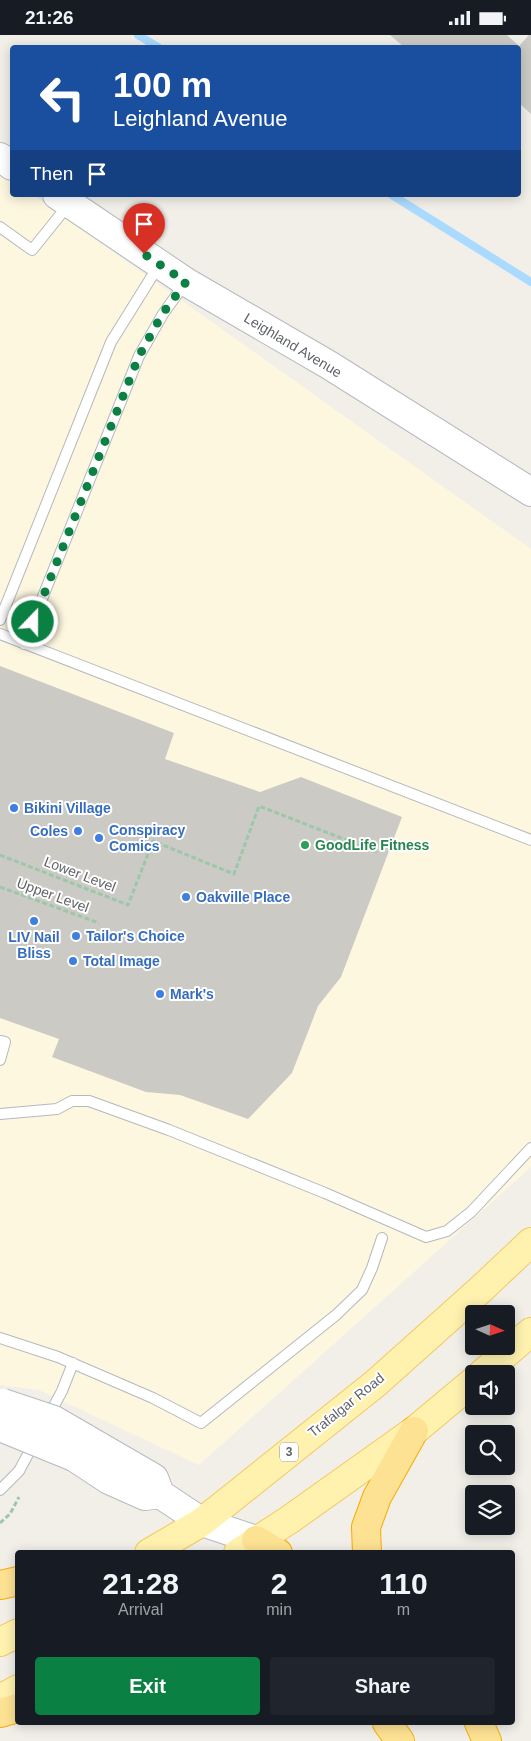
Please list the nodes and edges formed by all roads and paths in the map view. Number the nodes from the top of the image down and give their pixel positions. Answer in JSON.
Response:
{"nodes":[{"id":1,"x":63,"y":199,"type":"edge"},
{"id":2,"x":0,"y":227,"type":"edge"},
{"id":3,"x":159,"y":264,"type":"junction"},
{"id":4,"x":186,"y":282,"type":"junction"},
{"id":5,"x":531,"y":492,"type":"edge"},
{"id":6,"x":0,"y":620,"type":"edge"},
{"id":7,"x":0,"y":635,"type":"edge"},
{"id":8,"x":24,"y":644,"type":"junction"},
{"id":9,"x":531,"y":840,"type":"edge"},
{"id":10,"x":377,"y":852,"type":"dead end"},
{"id":11,"x":0,"y":855,"type":"edge"},
{"id":12,"x":0,"y":887,"type":"edge"},
{"id":13,"x":99,"y":923,"type":"dead end"},
{"id":14,"x":0,"y":1041,"type":"edge"},
{"id":15,"x":0,"y":1061,"type":"edge"},
{"id":16,"x":0,"y":1115,"type":"edge"},
{"id":17,"x":531,"y":1149,"type":"edge"},
{"id":18,"x":382,"y":1238,"type":"dead end"},
{"id":19,"x":531,"y":1242,"type":"edge"},
{"id":20,"x":531,"y":1332,"type":"edge"},
{"id":21,"x":0,"y":1338,"type":"edge"},
{"id":22,"x":73,"y":1363,"type":"junction"},
{"id":23,"x":492,"y":1365,"type":"edge"},
{"id":24,"x":465,"y":1388,"type":"edge"},
{"id":25,"x":1,"y":1411,"type":"edge"},
{"id":26,"x":414,"y":1431,"type":"junction"},
{"id":27,"x":0,"y":1490,"type":"edge"},
{"id":28,"x":202,"y":1521,"type":"junction"},
{"id":29,"x":257,"y":1548,"type":"edge"},
{"id":30,"x":154,"y":1550,"type":"edge"},
{"id":31,"x":367,"y":1550,"type":"edge"},
{"id":32,"x":15,"y":1582,"type":"edge"},
{"id":33,"x":0,"y":1585,"type":"edge"},
{"id":34,"x":15,"y":1634,"type":"edge"},
{"id":35,"x":0,"y":1642,"type":"edge"},
{"id":36,"x":15,"y":1691,"type":"edge"},
{"id":37,"x":0,"y":1699,"type":"edge"},
{"id":38,"x":15,"y":1709,"type":"edge"},
{"id":39,"x":0,"y":1713,"type":"edge"},
{"id":40,"x":388,"y":1725,"type":"edge"},
{"id":41,"x":481,"y":1725,"type":"edge"},
{"id":42,"x":400,"y":1741,"type":"edge"},
{"id":43,"x":487,"y":1741,"type":"edge"}],
"edges":[{"from":1,"to":2,"type":"lane"},
{"from":1,"to":3,"type":"street","name":"Leighland Avenue"},
{"from":3,"to":4,"type":"street","name":"Leighland Avenue"},
{"from":3,"to":6,"type":"lane"},
{"from":4,"to":5,"type":"street","name":"Leighland Avenue"},
{"from":4,"to":8,"type":"lane"},
{"from":7,"to":8,"type":"lane"},
{"from":8,"to":9,"type":"lane"},
{"from":10,"to":11,"type":"path","name":"Lower Level"},
{"from":12,"to":13,"type":"path","name":"Upper Level"},
{"from":14,"to":15,"type":"lane"},
{"from":16,"to":17,"type":"lane"},
{"from":18,"to":22,"type":"lane"},
{"from":19,"to":28,"type":"main road","name":"Trafalgar Road","number":"3"},
{"from":20,"to":23,"type":"main road"},
{"from":21,"to":22,"type":"lane"},
{"from":22,"to":27,"type":"lane"},
{"from":24,"to":26,"type":"main road"},
{"from":25,"to":28,"type":"street","bridge":true},
{"from":26,"to":29,"type":"main road"},
{"from":26,"to":31,"type":"highway"},
{"from":28,"to":29,"type":"street"},
{"from":28,"to":30,"type":"main road","name":"Trafalgar Road","number":"3"},
{"from":32,"to":33,"type":"highway"},
{"from":34,"to":35,"type":"main road"},
{"from":36,"to":37,"type":"main road"},
{"from":38,"to":39,"type":"highway"},
{"from":40,"to":42,"type":"highway"},
{"from":41,"to":43,"type":"highway"}]}
